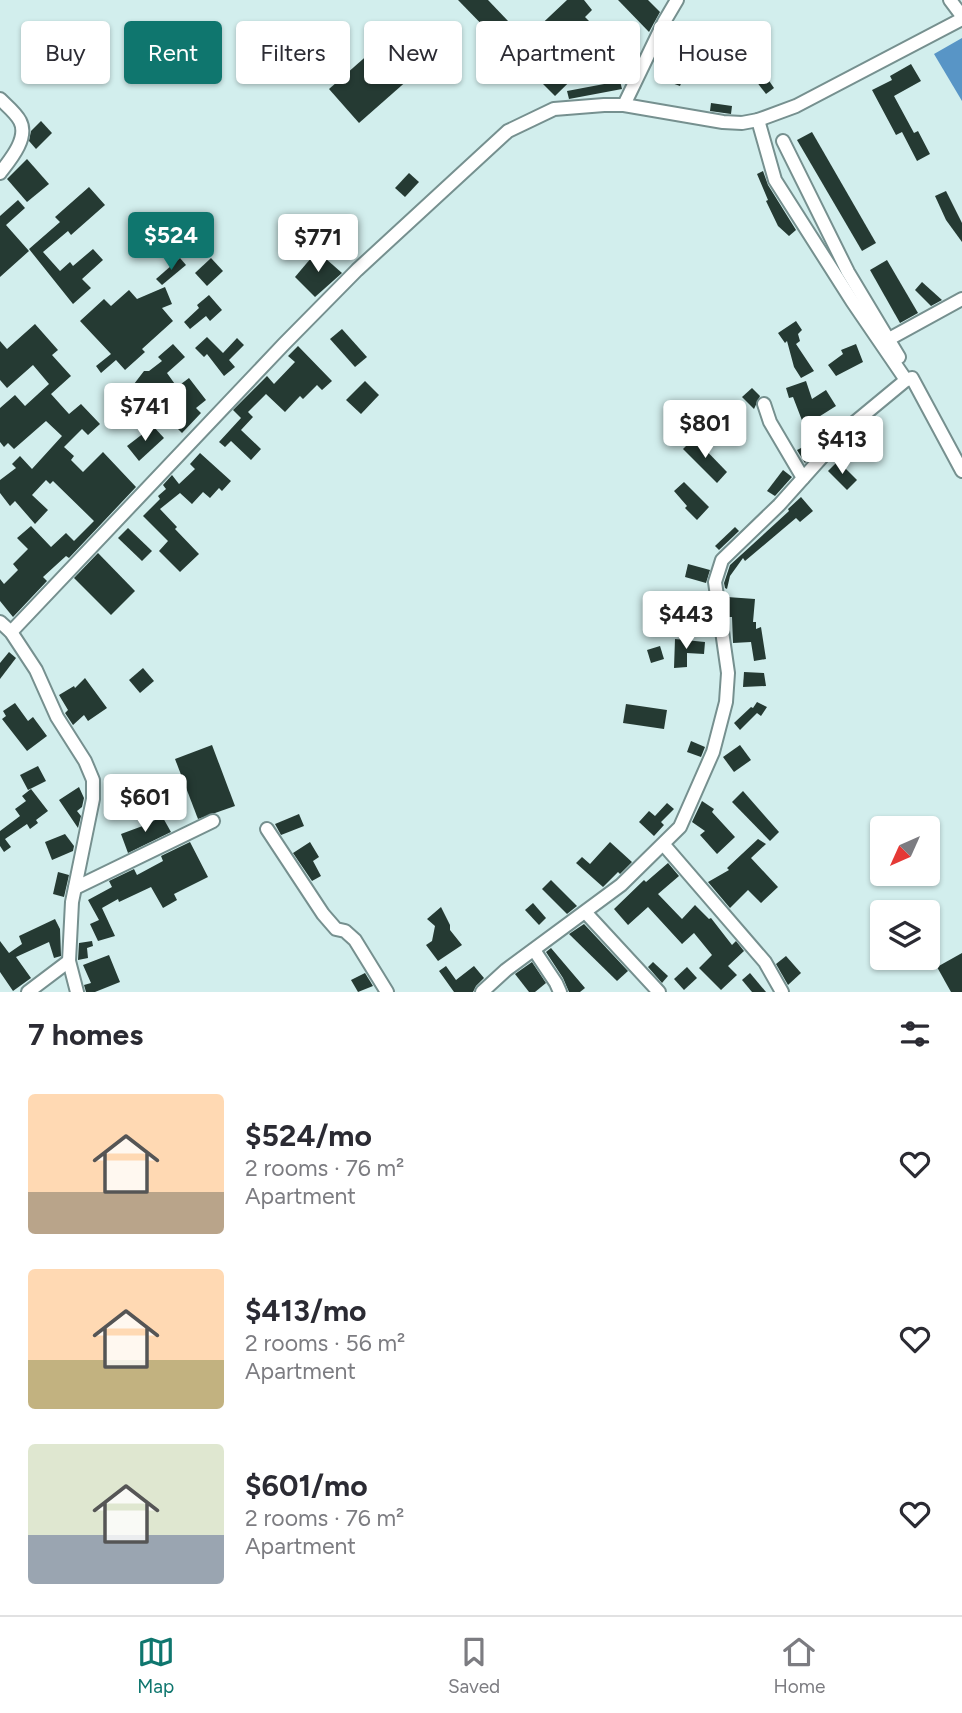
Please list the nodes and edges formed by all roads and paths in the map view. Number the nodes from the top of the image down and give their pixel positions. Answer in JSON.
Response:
{"nodes":[{"id":1,"x":677,"y":0,"type":"edge"},
{"id":2,"x":950,"y":0,"type":"edge"},
{"id":3,"x":962,"y":17,"type":"edge"},
{"id":4,"x":0,"y":99,"type":"edge"},
{"id":5,"x":624,"y":105,"type":"junction"},
{"id":6,"x":758,"y":120,"type":"junction"},
{"id":7,"x":783,"y":141,"type":"dead end"},
{"id":8,"x":0,"y":173,"type":"edge"},
{"id":9,"x":962,"y":299,"type":"edge"},
{"id":10,"x":888,"y":339,"type":"junction"},
{"id":11,"x":909,"y":379,"type":"junction"},
{"id":12,"x":764,"y":404,"type":"dead end"},
{"id":13,"x":962,"y":471,"type":"edge"},
{"id":14,"x":803,"y":478,"type":"junction"},
{"id":15,"x":0,"y":622,"type":"edge"},
{"id":16,"x":11,"y":632,"type":"junction"},
{"id":17,"x":213,"y":821,"type":"dead end"},
{"id":18,"x":267,"y":830,"type":"dead end"},
{"id":19,"x":664,"y":845,"type":"junction"},
{"id":20,"x":75,"y":888,"type":"junction"},
{"id":21,"x":586,"y":913,"type":"junction"},
{"id":22,"x":534,"y":950,"type":"junction"},
{"id":23,"x":69,"y":961,"type":"junction"},
{"id":24,"x":28,"y":992,"type":"edge"},
{"id":25,"x":76,"y":992,"type":"edge"},
{"id":26,"x":387,"y":992,"type":"edge"},
{"id":27,"x":482,"y":992,"type":"edge"},
{"id":28,"x":560,"y":992,"type":"edge"},
{"id":29,"x":659,"y":992,"type":"edge"},
{"id":30,"x":782,"y":992,"type":"edge"}],
"edges":[{"from":1,"to":5,"type":"street"},
{"from":2,"to":3,"type":"street"},
{"from":3,"to":6,"type":"street"},
{"from":4,"to":8,"type":"street"},
{"from":5,"to":6,"type":"street"},
{"from":5,"to":16,"type":"street"},
{"from":6,"to":11,"type":"street"},
{"from":7,"to":10,"type":"street"},
{"from":9,"to":10,"type":"street"},
{"from":10,"to":11,"type":"street"},
{"from":11,"to":13,"type":"street"},
{"from":11,"to":14,"type":"street"},
{"from":12,"to":14,"type":"street"},
{"from":14,"to":19,"type":"street"},
{"from":15,"to":16,"type":"street"},
{"from":16,"to":20,"type":"street"},
{"from":17,"to":20,"type":"street"},
{"from":18,"to":26,"type":"street"},
{"from":19,"to":21,"type":"street"},
{"from":19,"to":30,"type":"street"},
{"from":20,"to":23,"type":"street"},
{"from":21,"to":22,"type":"street"},
{"from":21,"to":29,"type":"street"},
{"from":22,"to":27,"type":"street"},
{"from":22,"to":28,"type":"street"},
{"from":23,"to":24,"type":"street"},
{"from":23,"to":25,"type":"street"}]}
